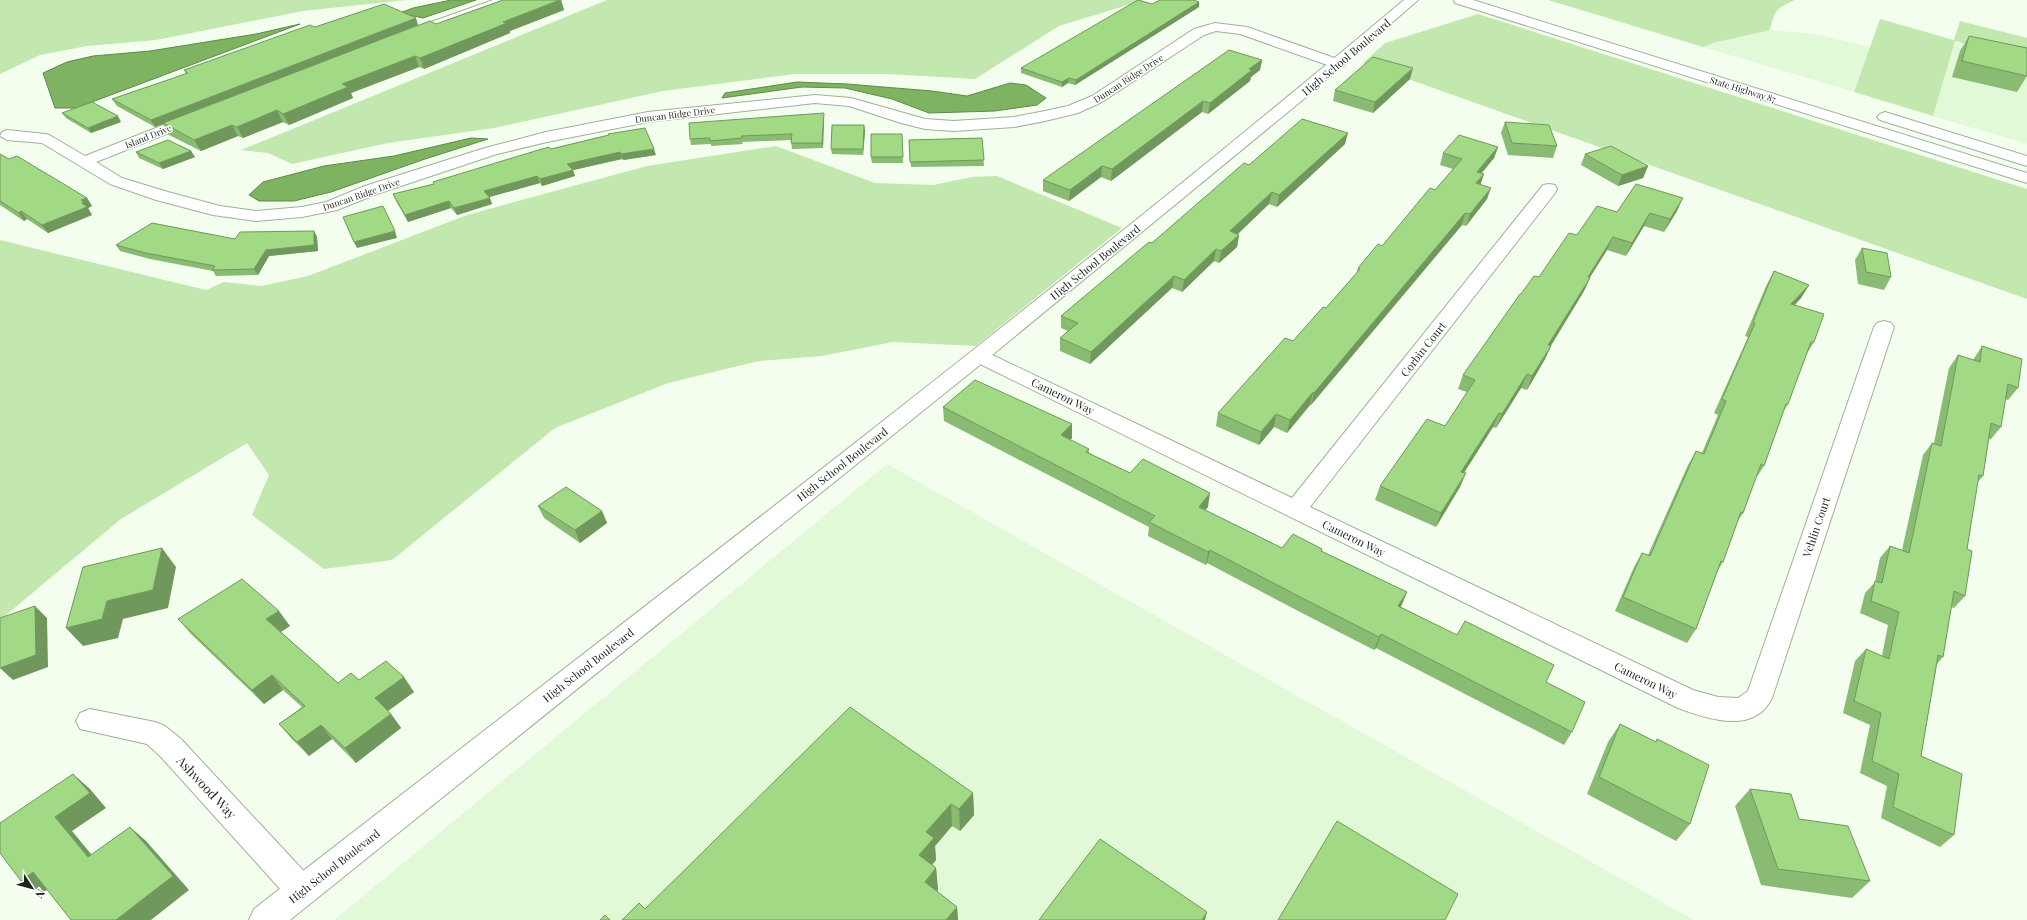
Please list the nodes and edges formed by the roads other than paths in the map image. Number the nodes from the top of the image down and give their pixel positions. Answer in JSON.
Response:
{"nodes":[{"id":1,"x":505,"y":0,"type":"edge"},
{"id":2,"x":1412,"y":0,"type":"edge"},
{"id":3,"x":1460,"y":0,"type":"edge"},
{"id":4,"x":1504,"y":0,"type":"edge"},
{"id":5,"x":394,"y":40,"type":"edge"},
{"id":6,"x":1632,"y":40,"type":"dead end"},
{"id":7,"x":1338,"y":64,"type":"junction"},
{"id":8,"x":209,"y":112,"type":"edge"},
{"id":9,"x":1875,"y":114,"type":"dead end"},
{"id":10,"x":7,"y":135,"type":"dead end"},
{"id":11,"x":2027,"y":161,"type":"edge"},
{"id":12,"x":83,"y":162,"type":"junction"},
{"id":13,"x":2027,"y":176,"type":"edge"},
{"id":14,"x":1549,"y":189,"type":"dead end"},
{"id":15,"x":1884,"y":327,"type":"dead end"},
{"id":16,"x":979,"y":356,"type":"junction"},
{"id":17,"x":1296,"y":509,"type":"junction"},
{"id":18,"x":1732,"y":710,"type":"joint"},
{"id":19,"x":90,"y":721,"type":"dead end"},
{"id":20,"x":302,"y":891,"type":"junction"},
{"id":21,"x":265,"y":920,"type":"edge"}],
"edges":[{"from":1,"to":5,"type":"main road"},
{"from":2,"to":7,"type":"main road","name":"High School Boulevard"},
{"from":3,"to":13,"type":"main road","name":"State Highway 87"},
{"from":4,"to":6,"type":"main road"},
{"from":7,"to":12,"type":"main road","name":"Duncan Ridge Drive"},
{"from":7,"to":16,"type":"main road","name":"High School Boulevard"},
{"from":8,"to":12,"type":"main road","name":"Island Drive"},
{"from":9,"to":11,"type":"main road"},
{"from":10,"to":12,"type":"main road","name":"Duncan Ridge Drive"},
{"from":14,"to":17,"type":"main road","name":"Corbin Court"},
{"from":15,"to":18,"type":"main road","name":"Vehlin Court"},
{"from":16,"to":17,"type":"main road","name":"Cameron Way"},
{"from":16,"to":20,"type":"main road","name":"High School Boulevard"},
{"from":17,"to":18,"type":"main road","name":"Cameron Way"},
{"from":19,"to":20,"type":"main road","name":"Ashwood Way"},
{"from":20,"to":21,"type":"main road","name":"High School Boulevard"}]}
